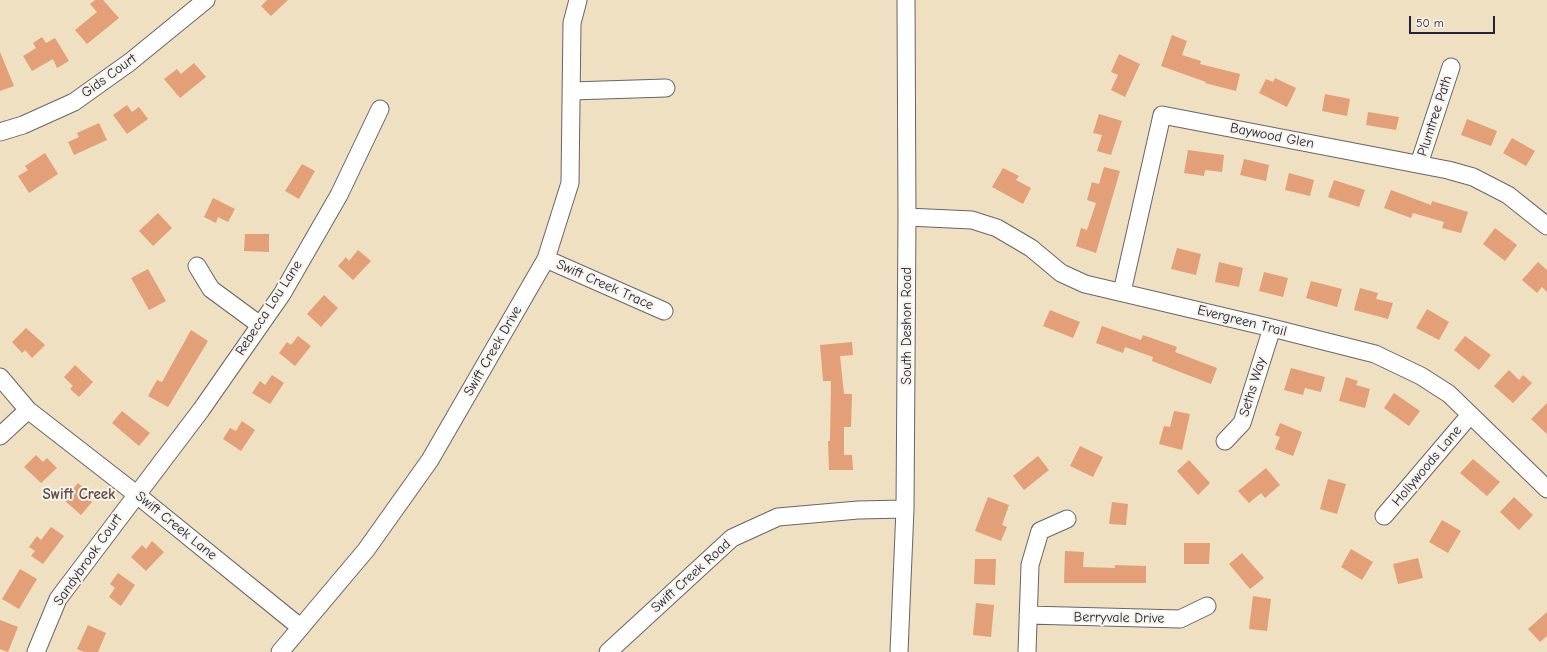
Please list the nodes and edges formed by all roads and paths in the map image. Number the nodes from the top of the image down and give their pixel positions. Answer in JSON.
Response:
{"nodes":[{"id":1,"x":206,"y":0,"type":"edge"},
{"id":2,"x":578,"y":0,"type":"edge"},
{"id":3,"x":906,"y":0,"type":"edge"},
{"id":4,"x":1451,"y":67,"type":"dead end"},
{"id":5,"x":666,"y":88,"type":"dead end"},
{"id":6,"x":572,"y":91,"type":"junction"},
{"id":7,"x":380,"y":109,"type":"dead end"},
{"id":8,"x":0,"y":132,"type":"edge"},
{"id":9,"x":1419,"y":164,"type":"junction"},
{"id":10,"x":907,"y":217,"type":"junction"},
{"id":11,"x":1547,"y":226,"type":"edge"},
{"id":12,"x":546,"y":259,"type":"junction"},
{"id":13,"x":197,"y":266,"type":"dead end"},
{"id":14,"x":1122,"y":292,"type":"junction"},
{"id":15,"x":664,"y":311,"type":"dead end"},
{"id":16,"x":260,"y":325,"type":"junction"},
{"id":17,"x":1272,"y":328,"type":"junction"},
{"id":18,"x":0,"y":377,"type":"edge"},
{"id":19,"x":28,"y":410,"type":"junction"},
{"id":20,"x":1470,"y":415,"type":"junction"},
{"id":21,"x":0,"y":436,"type":"edge"},
{"id":22,"x":1225,"y":441,"type":"dead end"},
{"id":23,"x":1547,"y":489,"type":"edge"},
{"id":24,"x":136,"y":494,"type":"junction"},
{"id":25,"x":905,"y":509,"type":"junction"},
{"id":26,"x":1384,"y":516,"type":"dead end"},
{"id":27,"x":1066,"y":519,"type":"dead end"},
{"id":28,"x":1207,"y":606,"type":"dead end"},
{"id":29,"x":1028,"y":615,"type":"junction"},
{"id":30,"x":300,"y":627,"type":"junction"},
{"id":31,"x":36,"y":652,"type":"edge"},
{"id":32,"x":280,"y":652,"type":"edge"},
{"id":33,"x":608,"y":652,"type":"edge"},
{"id":34,"x":899,"y":652,"type":"edge"},
{"id":35,"x":1027,"y":652,"type":"edge"}],
"edges":[{"from":1,"to":8,"type":"street","name":"Gids Court"},
{"from":2,"to":6,"type":"street","name":"Swift Creek Drive"},
{"from":3,"to":10,"type":"street","name":"South Deshon Road"},
{"from":4,"to":9,"type":"street","name":"Plumtree Path"},
{"from":5,"to":6,"type":"street"},
{"from":6,"to":12,"type":"street","name":"Swift Creek Drive"},
{"from":7,"to":16,"type":"street","name":"Rebecca Lou Lane"},
{"from":9,"to":11,"type":"street","name":"Baywood Glen"},
{"from":9,"to":14,"type":"street","name":"Baywood Glen"},
{"from":10,"to":14,"type":"street","name":"Evergreen Trail"},
{"from":10,"to":25,"type":"street","name":"South Deshon Road"},
{"from":12,"to":15,"type":"street","name":"Swift Creek Trace"},
{"from":12,"to":30,"type":"street","name":"Swift Creek Drive"},
{"from":13,"to":16,"type":"street"},
{"from":14,"to":17,"type":"street","name":"Evergreen Trail"},
{"from":16,"to":24,"type":"street","name":"Rebecca Lou Lane"},
{"from":17,"to":20,"type":"street","name":"Evergreen Trail"},
{"from":17,"to":22,"type":"street","name":"Seths Way"},
{"from":18,"to":19,"type":"street","name":"Swift Creek Lane"},
{"from":19,"to":21,"type":"street"},
{"from":19,"to":24,"type":"street","name":"Swift Creek Lane"},
{"from":20,"to":23,"type":"street","name":"Evergreen Trail"},
{"from":20,"to":26,"type":"street","name":"Hollywoods Lane"},
{"from":24,"to":30,"type":"street","name":"Swift Creek Lane"},
{"from":24,"to":31,"type":"street","name":"Sandybrook Court"},
{"from":25,"to":33,"type":"street","name":"Swift Creek Road"},
{"from":25,"to":34,"type":"street","name":"South Deshon Road"},
{"from":27,"to":29,"type":"street"},
{"from":28,"to":29,"type":"street","name":"Berryvale Drive"},
{"from":29,"to":35,"type":"street"},
{"from":30,"to":32,"type":"street","name":"Swift Creek Drive"}]}
